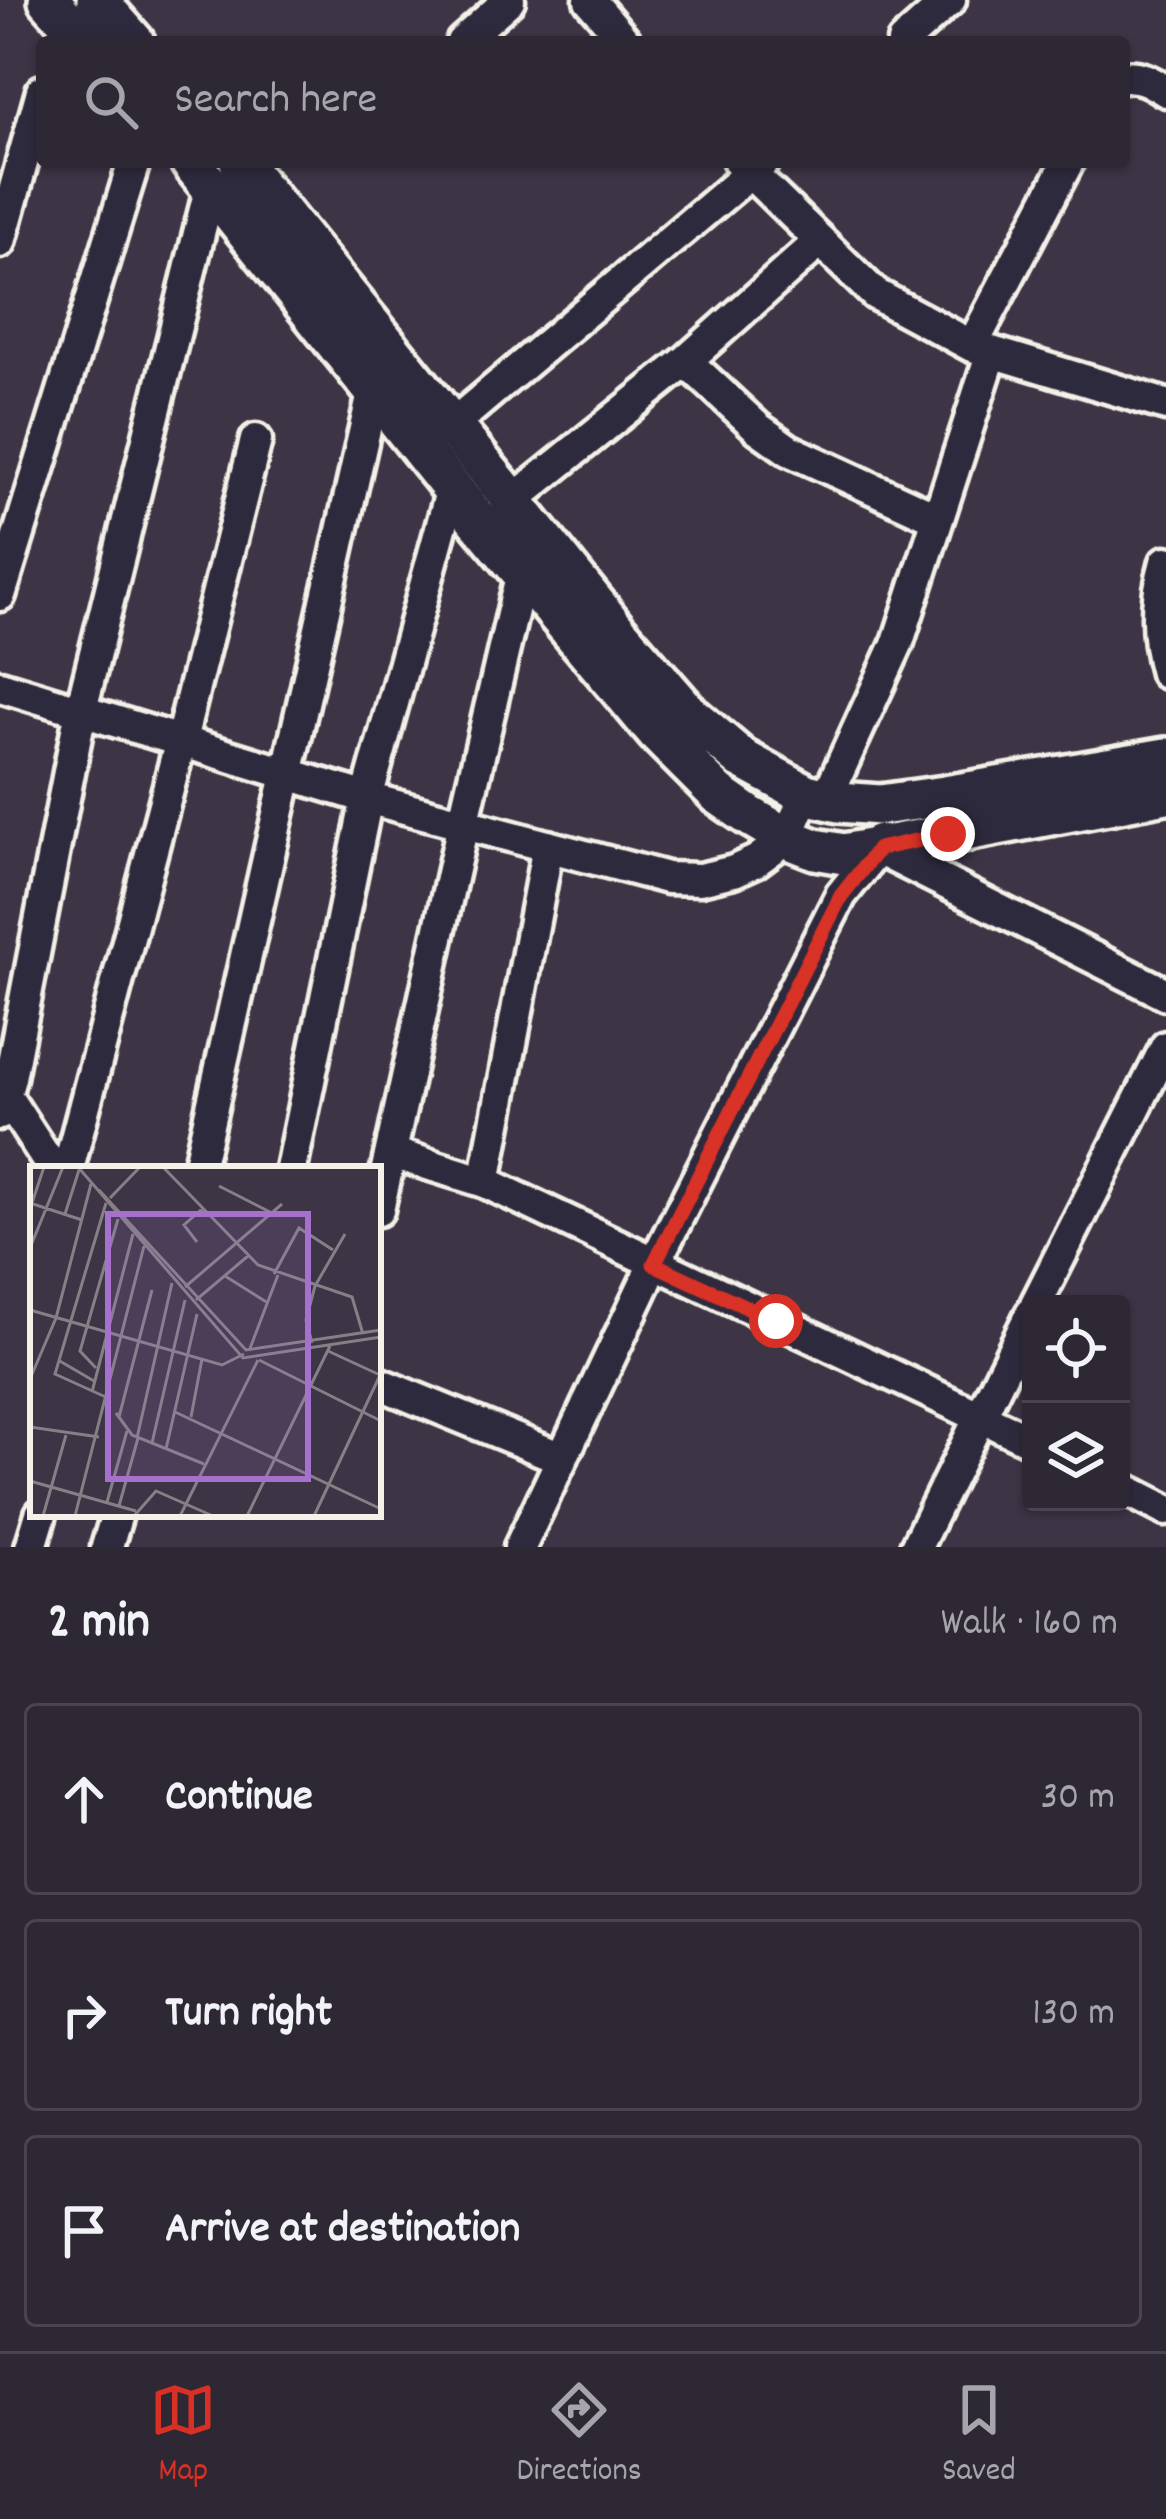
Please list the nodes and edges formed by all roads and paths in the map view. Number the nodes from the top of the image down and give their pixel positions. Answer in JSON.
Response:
{"nodes":[{"id":1,"x":509,"y":0,"type":"edge"},
{"id":2,"x":590,"y":0,"type":"edge"},
{"id":3,"x":950,"y":0,"type":"edge"},
{"id":4,"x":70,"y":20,"type":"edge"},
{"id":5,"x":117,"y":36,"type":"edge"},
{"id":6,"x":469,"y":36,"type":"edge"},
{"id":7,"x":621,"y":36,"type":"edge"},
{"id":8,"x":910,"y":36,"type":"edge"},
{"id":9,"x":1130,"y":78,"type":"edge"},
{"id":10,"x":1166,"y":91,"type":"edge"},
{"id":11,"x":36,"y":113,"type":"edge"},
{"id":12,"x":132,"y":168,"type":"edge"},
{"id":13,"x":749,"y":168,"type":"edge"},
{"id":14,"x":753,"y":168,"type":"edge"},
{"id":15,"x":1065,"y":168,"type":"edge"},
{"id":16,"x":214,"y":170,"type":"edge"},
{"id":17,"x":0,"y":242,"type":"edge"},
{"id":18,"x":819,"y":242,"type":"junction"},
{"id":19,"x":982,"y":349,"type":"junction"},
{"id":20,"x":686,"y":361,"type":"junction"},
{"id":21,"x":374,"y":389,"type":"junction"},
{"id":22,"x":1166,"y":405,"type":"edge"},
{"id":23,"x":452,"y":425,"type":"junction"},
{"id":24,"x":256,"y":440,"type":"dead end"},
{"id":25,"x":452,"y":488,"type":"junction"},
{"id":26,"x":512,"y":501,"type":"junction"},
{"id":27,"x":938,"y":518,"type":"junction"},
{"id":28,"x":1166,"y":562,"type":"edge"},
{"id":29,"x":522,"y":572,"type":"junction"},
{"id":30,"x":0,"y":596,"type":"edge"},
{"id":31,"x":1166,"y":674,"type":"edge"},
{"id":32,"x":0,"y":686,"type":"edge"},
{"id":33,"x":81,"y":710,"type":"junction"},
{"id":34,"x":181,"y":740,"type":"junction"},
{"id":35,"x":1166,"y":758,"type":"edge"},
{"id":36,"x":288,"y":774,"type":"junction"},
{"id":37,"x":1166,"y":793,"type":"edge"},
{"id":38,"x":816,"y":797,"type":"junction"},
{"id":39,"x":368,"y":798,"type":"junction"},
{"id":40,"x":880,"y":805,"type":"junction"},
{"id":41,"x":463,"y":824,"type":"junction"},
{"id":42,"x":787,"y":838,"type":"junction"},
{"id":43,"x":548,"y":846,"type":"junction"},
{"id":44,"x":878,"y":849,"type":"junction"},
{"id":45,"x":1166,"y":994,"type":"edge"},
{"id":46,"x":1166,"y":1046,"type":"edge"},
{"id":47,"x":4,"y":1090,"type":"edge"},
{"id":48,"x":392,"y":1153,"type":"junction"},
{"id":49,"x":51,"y":1166,"type":"edge"},
{"id":50,"x":69,"y":1166,"type":"edge"},
{"id":51,"x":199,"y":1166,"type":"edge"},
{"id":52,"x":292,"y":1166,"type":"edge"},
{"id":53,"x":485,"y":1182,"type":"junction"},
{"id":54,"x":381,"y":1198,"type":"edge"},
{"id":55,"x":654,"y":1264,"type":"junction"},
{"id":56,"x":1041,"y":1295,"type":"edge"},
{"id":57,"x":1022,"y":1332,"type":"edge"},
{"id":58,"x":381,"y":1384,"type":"edge"},
{"id":59,"x":980,"y":1415,"type":"junction"},
{"id":60,"x":1022,"y":1436,"type":"edge"},
{"id":61,"x":561,"y":1458,"type":"junction"},
{"id":62,"x":1130,"y":1492,"type":"edge"},
{"id":63,"x":1166,"y":1510,"type":"edge"},
{"id":64,"x":40,"y":1517,"type":"edge"},
{"id":65,"x":116,"y":1517,"type":"edge"},
{"id":66,"x":32,"y":1547,"type":"edge"},
{"id":67,"x":107,"y":1547,"type":"edge"},
{"id":68,"x":520,"y":1547,"type":"edge"},
{"id":69,"x":916,"y":1547,"type":"edge"}],
"edges":[{"from":1,"to":6,"type":"street"},
{"from":2,"to":7,"type":"street"},
{"from":3,"to":8,"type":"street"},
{"from":4,"to":5,"type":"street"},
{"from":9,"to":10,"type":"street"},
{"from":11,"to":17,"type":"street"},
{"from":12,"to":30,"type":"street"},
{"from":13,"to":23,"type":"street"},
{"from":14,"to":18,"type":"street"},
{"from":15,"to":19,"type":"street"},
{"from":16,"to":21,"type":"street"},
{"from":16,"to":23,"type":"street"},
{"from":16,"to":33,"type":"street"},
{"from":18,"to":19,"type":"street"},
{"from":18,"to":20,"type":"street"},
{"from":19,"to":22,"type":"street"},
{"from":19,"to":27,"type":"street"},
{"from":20,"to":26,"type":"street"},
{"from":20,"to":27,"type":"street"},
{"from":21,"to":25,"type":"street"},
{"from":21,"to":36,"type":"street"},
{"from":23,"to":26,"type":"street"},
{"from":24,"to":34,"type":"street"},
{"from":25,"to":29,"type":"street"},
{"from":25,"to":39,"type":"street"},
{"from":26,"to":38,"type":"street"},
{"from":27,"to":38,"type":"street"},
{"from":28,"to":31,"type":"street"},
{"from":29,"to":41,"type":"street"},
{"from":29,"to":42,"type":"street"},
{"from":32,"to":33,"type":"street"},
{"from":33,"to":34,"type":"street"},
{"from":33,"to":47,"type":"street"},
{"from":34,"to":36,"type":"street"},
{"from":34,"to":50,"type":"street"},
{"from":35,"to":40,"type":"street"},
{"from":36,"to":39,"type":"street"},
{"from":36,"to":51,"type":"street"},
{"from":37,"to":44,"type":"street"},
{"from":38,"to":40,"type":"street"},
{"from":38,"to":42,"type":"street"},
{"from":39,"to":41,"type":"street"},
{"from":39,"to":52,"type":"street"},
{"from":40,"to":44,"type":"street"},
{"from":41,"to":43,"type":"street"},
{"from":41,"to":48,"type":"street"},
{"from":42,"to":43,"type":"street"},
{"from":42,"to":44,"type":"street"},
{"from":43,"to":53,"type":"street"},
{"from":44,"to":45,"type":"street"},
{"from":44,"to":55,"type":"street"},
{"from":46,"to":56,"type":"street"},
{"from":47,"to":49,"type":"street"},
{"from":48,"to":53,"type":"street"},
{"from":48,"to":54,"type":"street"},
{"from":53,"to":55,"type":"street"},
{"from":55,"to":59,"type":"street"},
{"from":55,"to":61,"type":"street"},
{"from":57,"to":59,"type":"street"},
{"from":58,"to":61,"type":"street"},
{"from":59,"to":60,"type":"street"},
{"from":59,"to":69,"type":"street"},
{"from":61,"to":68,"type":"street"},
{"from":62,"to":63,"type":"street"},
{"from":64,"to":66,"type":"street"},
{"from":65,"to":67,"type":"street"}]}
